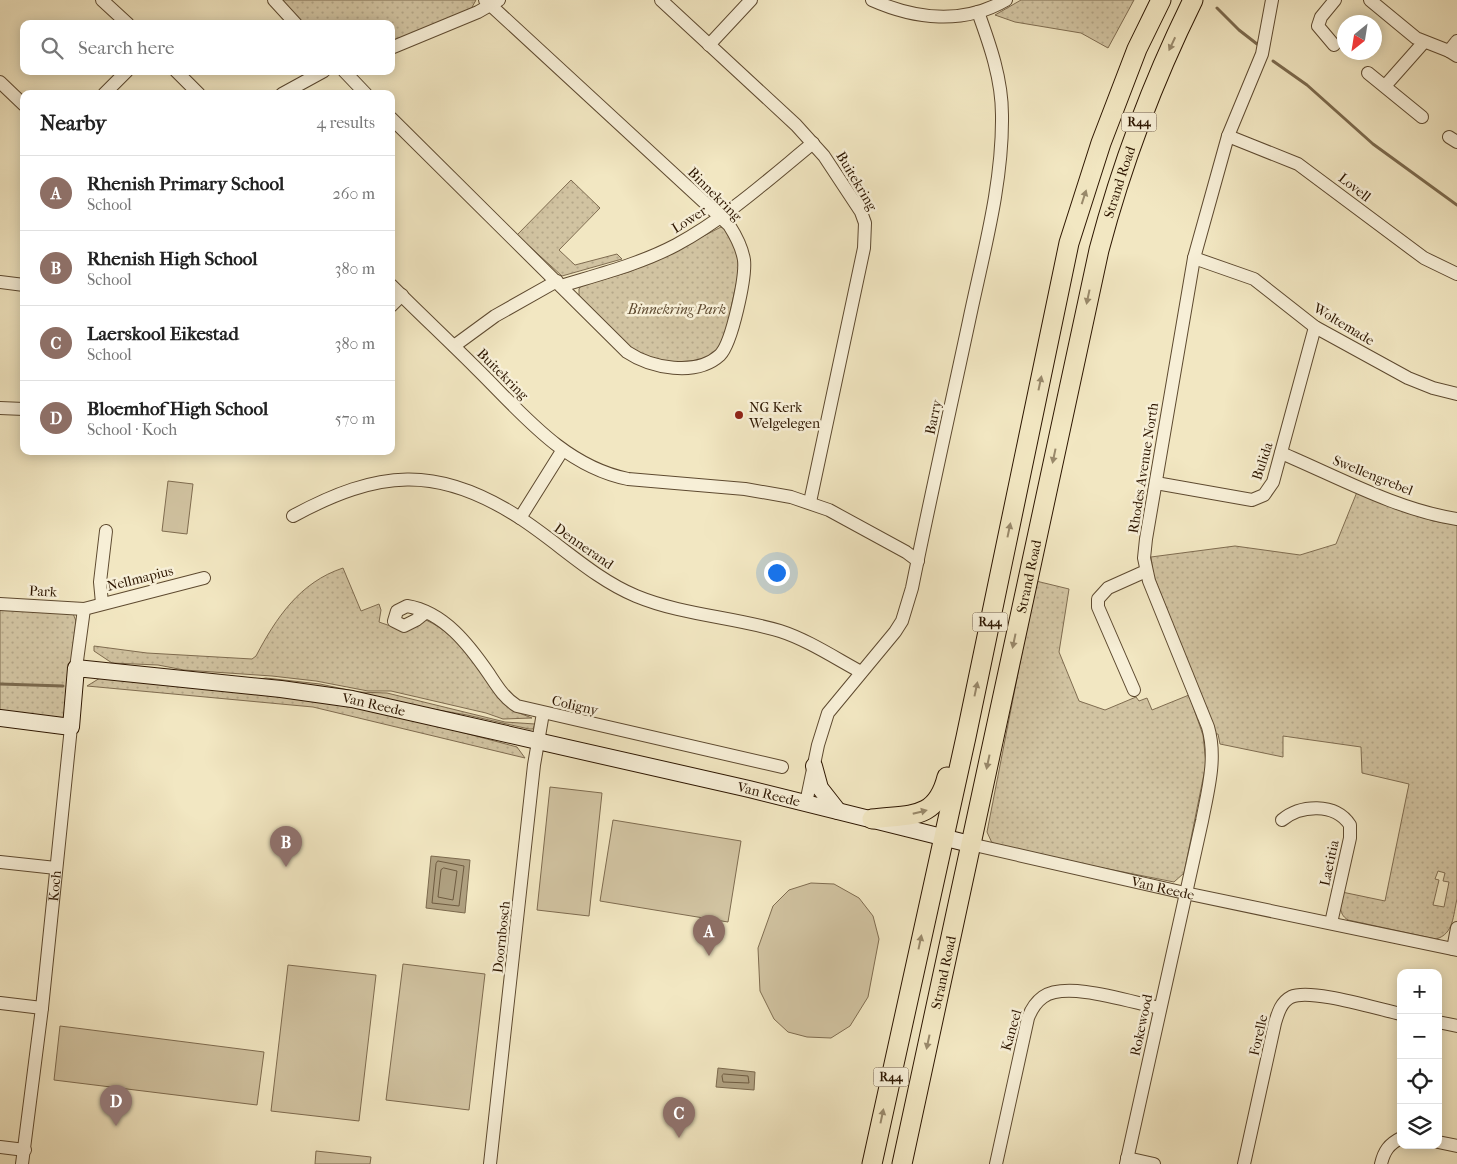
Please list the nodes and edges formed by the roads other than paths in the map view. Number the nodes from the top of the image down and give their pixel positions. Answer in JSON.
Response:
{"nodes":[{"id":1,"x":102,"y":0,"type":"edge"},
{"id":2,"x":116,"y":0,"type":"edge"},
{"id":3,"x":274,"y":0,"type":"edge"},
{"id":4,"x":661,"y":0,"type":"edge"},
{"id":5,"x":751,"y":0,"type":"edge"},
{"id":6,"x":872,"y":0,"type":"edge"},
{"id":7,"x":1006,"y":0,"type":"edge"},
{"id":8,"x":1161,"y":0,"type":"edge"},
{"id":9,"x":1193,"y":0,"type":"edge"},
{"id":10,"x":1272,"y":0,"type":"edge"},
{"id":11,"x":1335,"y":0,"type":"edge"},
{"id":12,"x":1370,"y":0,"type":"edge"},
{"id":13,"x":492,"y":2,"type":"edge"},
{"id":14,"x":978,"y":12,"type":"junction"},
{"id":15,"x":124,"y":20,"type":"edge"},
{"id":16,"x":125,"y":20,"type":"edge"},
{"id":17,"x":292,"y":20,"type":"edge"},
{"id":18,"x":1424,"y":42,"type":"junction"},
{"id":19,"x":709,"y":45,"type":"junction"},
{"id":20,"x":1334,"y":45,"type":"dead end"},
{"id":21,"x":395,"y":46,"type":"edge"},
{"id":22,"x":1454,"y":49,"type":"edge"},
{"id":23,"x":1368,"y":73,"type":"dead end"},
{"id":24,"x":123,"y":75,"type":"edge"},
{"id":25,"x":180,"y":75,"type":"edge"},
{"id":26,"x":317,"y":75,"type":"edge"},
{"id":27,"x":348,"y":75,"type":"edge"},
{"id":28,"x":0,"y":82,"type":"edge"},
{"id":29,"x":1385,"y":86,"type":"junction"},
{"id":30,"x":108,"y":90,"type":"edge"},
{"id":31,"x":195,"y":90,"type":"edge"},
{"id":32,"x":289,"y":90,"type":"edge"},
{"id":33,"x":362,"y":90,"type":"edge"},
{"id":34,"x":20,"y":101,"type":"edge"},
{"id":35,"x":1422,"y":117,"type":"dead end"},
{"id":36,"x":395,"y":122,"type":"edge"},
{"id":37,"x":1228,"y":136,"type":"junction"},
{"id":38,"x":813,"y":143,"type":"junction"},
{"id":39,"x":721,"y":217,"type":"junction"},
{"id":40,"x":1194,"y":258,"type":"junction"},
{"id":41,"x":1457,"y":274,"type":"edge"},
{"id":42,"x":0,"y":282,"type":"edge"},
{"id":43,"x":20,"y":284,"type":"edge"},
{"id":44,"x":559,"y":284,"type":"junction"},
{"id":45,"x":395,"y":289,"type":"edge"},
{"id":46,"x":402,"y":295,"type":"junction"},
{"id":47,"x":395,"y":302,"type":"edge"},
{"id":48,"x":1315,"y":327,"type":"junction"},
{"id":49,"x":454,"y":346,"type":"junction"},
{"id":50,"x":1457,"y":394,"type":"edge"},
{"id":51,"x":0,"y":408,"type":"edge"},
{"id":52,"x":20,"y":409,"type":"edge"},
{"id":53,"x":562,"y":451,"type":"junction"},
{"id":54,"x":1281,"y":453,"type":"junction"},
{"id":55,"x":1156,"y":483,"type":"junction"},
{"id":56,"x":810,"y":502,"type":"junction"},
{"id":57,"x":293,"y":516,"type":"dead end"},
{"id":58,"x":520,"y":518,"type":"junction"},
{"id":59,"x":1457,"y":519,"type":"edge"},
{"id":60,"x":106,"y":531,"type":"dead end"},
{"id":61,"x":918,"y":561,"type":"junction"},
{"id":62,"x":1146,"y":571,"type":"junction"},
{"id":63,"x":204,"y":578,"type":"dead end"},
{"id":64,"x":0,"y":604,"type":"edge"},
{"id":65,"x":102,"y":604,"type":"junction"},
{"id":66,"x":84,"y":608,"type":"junction"},
{"id":67,"x":426,"y":612,"type":"junction"},
{"id":68,"x":76,"y":668,"type":"junction"},
{"id":69,"x":861,"y":672,"type":"junction"},
{"id":70,"x":1134,"y":690,"type":"dead end"},
{"id":71,"x":543,"y":713,"type":"junction"},
{"id":72,"x":0,"y":718,"type":"edge"},
{"id":73,"x":71,"y":727,"type":"junction"},
{"id":74,"x":966,"y":737,"type":"junction"},
{"id":75,"x":537,"y":742,"type":"junction"},
{"id":76,"x":814,"y":766,"type":"junction"},
{"id":77,"x":782,"y":767,"type":"dead end"},
{"id":78,"x":806,"y":804,"type":"junction"},
{"id":79,"x":838,"y":811,"type":"junction"},
{"id":80,"x":872,"y":820,"type":"junction"},
{"id":81,"x":1282,"y":820,"type":"dead end"},
{"id":82,"x":943,"y":838,"type":"junction"},
{"id":83,"x":970,"y":844,"type":"junction"},
{"id":84,"x":0,"y":862,"type":"edge"},
{"id":85,"x":56,"y":868,"type":"junction"},
{"id":86,"x":1185,"y":893,"type":"junction"},
{"id":87,"x":1331,"y":923,"type":"junction"},
{"id":88,"x":1457,"y":928,"type":"edge"},
{"id":89,"x":1455,"y":949,"type":"edge"},
{"id":90,"x":0,"y":1003,"type":"edge"},
{"id":91,"x":42,"y":1008,"type":"junction"},
{"id":92,"x":1160,"y":1008,"type":"junction"},
{"id":93,"x":1397,"y":1013,"type":"edge"},
{"id":94,"x":1442,"y":1023,"type":"edge"},
{"id":95,"x":1457,"y":1026,"type":"edge"},
{"id":96,"x":1397,"y":1140,"type":"edge"},
{"id":97,"x":1442,"y":1143,"type":"edge"},
{"id":98,"x":1457,"y":1146,"type":"edge"},
{"id":99,"x":0,"y":1147,"type":"edge"},
{"id":100,"x":25,"y":1150,"type":"junction"},
{"id":101,"x":1127,"y":1161,"type":"edge"},
{"id":102,"x":22,"y":1164,"type":"edge"},
{"id":103,"x":490,"y":1164,"type":"edge"},
{"id":104,"x":872,"y":1164,"type":"edge"},
{"id":105,"x":902,"y":1164,"type":"edge"},
{"id":106,"x":996,"y":1164,"type":"edge"},
{"id":107,"x":1154,"y":1164,"type":"edge"},
{"id":108,"x":1244,"y":1164,"type":"edge"},
{"id":109,"x":1381,"y":1164,"type":"edge"}],
"edges":[{"from":1,"to":15,"type":"street"},
{"from":2,"to":16,"type":"street"},
{"from":3,"to":17,"type":"street"},
{"from":4,"to":19,"type":"street","name":"Buitekring"},
{"from":5,"to":19,"type":"street"},
{"from":6,"to":14,"type":"street"},
{"from":7,"to":14,"type":"street"},
{"from":74,"to":8,"type":"main road","name":"Strand Road","number":"R44","one_way":true},
{"from":9,"to":83,"type":"main road","name":"Strand Road","number":"R44","one_way":true},
{"from":10,"to":37,"type":"street","name":"Rhodes Avenue North"},
{"from":11,"to":20,"type":"street"},
{"from":12,"to":18,"type":"street"},
{"from":13,"to":21,"type":"street"},
{"from":13,"to":39,"type":"street","name":"Binnekring"},
{"from":14,"to":61,"type":"street","name":"Barry"},
{"from":18,"to":22,"type":"street"},
{"from":18,"to":29,"type":"street"},
{"from":19,"to":38,"type":"street","name":"Buitekring"},
{"from":23,"to":29,"type":"street"},
{"from":24,"to":30,"type":"street"},
{"from":25,"to":31,"type":"street"},
{"from":26,"to":32,"type":"street"},
{"from":27,"to":33,"type":"street"},
{"from":28,"to":34,"type":"street"},
{"from":29,"to":35,"type":"street"},
{"from":36,"to":44,"type":"street","name":"Binnekring"},
{"from":37,"to":40,"type":"street","name":"Rhodes Avenue North"},
{"from":37,"to":41,"type":"street","name":"Lovell"},
{"from":38,"to":39,"type":"street","name":"Lower"},
{"from":38,"to":56,"type":"street","name":"Buitekring"},
{"from":39,"to":44,"type":"street","name":"Lower"},
{"from":39,"to":44,"type":"street","name":"Binnekring"},
{"from":40,"to":48,"type":"street","name":"Woltemade"},
{"from":40,"to":55,"type":"street","name":"Rhodes Avenue North"},
{"from":42,"to":43,"type":"street"},
{"from":44,"to":49,"type":"street","name":"Lower"},
{"from":45,"to":46,"type":"street","name":"Buitekring"},
{"from":46,"to":47,"type":"street"},
{"from":46,"to":49,"type":"street","name":"Buitekring"},
{"from":48,"to":50,"type":"street","name":"Woltemade"},
{"from":48,"to":54,"type":"street","name":"Bulida"},
{"from":49,"to":53,"type":"street","name":"Buitekring"},
{"from":51,"to":52,"type":"street"},
{"from":53,"to":56,"type":"street","name":"Buitekring"},
{"from":53,"to":58,"type":"street"},
{"from":54,"to":55,"type":"street","name":"Bulida"},
{"from":54,"to":59,"type":"street","name":"Swellengrebel"},
{"from":55,"to":62,"type":"street","name":"Rhodes Avenue North"},
{"from":56,"to":61,"type":"street","name":"Buitekring"},
{"from":57,"to":58,"type":"street","name":"Dennerand"},
{"from":58,"to":69,"type":"street","name":"Dennerand"},
{"from":60,"to":65,"type":"street"},
{"from":61,"to":69,"type":"street","name":"Barry"},
{"from":62,"to":70,"type":"street"},
{"from":62,"to":86,"type":"street","name":"Rhodes Avenue North"},
{"from":63,"to":65,"type":"street","name":"Nellmapius"},
{"from":64,"to":66,"type":"street","name":"Park"},
{"from":65,"to":66,"type":"street","name":"Nellmapius"},
{"from":66,"to":68,"type":"street","name":"Koch"},
{"from":67,"to":67,"type":"street","name":"Coligny"},
{"from":67,"to":71,"type":"street","name":"Coligny"},
{"from":68,"to":73,"type":"street","name":"Koch"},
{"from":68,"to":75,"type":"street","name":"Van Reede"},
{"from":69,"to":76,"type":"street","name":"Barry"},
{"from":71,"to":75,"type":"street","name":"Doornbosch"},
{"from":71,"to":77,"type":"street","name":"Coligny"},
{"from":72,"to":73,"type":"street"},
{"from":73,"to":85,"type":"street","name":"Koch"},
{"from":80,"to":74,"type":"main road","one_way":true},
{"from":74,"to":82,"type":"main road","name":"Strand Road","number":"R44"},
{"from":75,"to":78,"type":"street","name":"Van Reede"},
{"from":75,"to":103,"type":"street","name":"Doornbosch"},
{"from":76,"to":78,"type":"street","name":"Barry"},
{"from":76,"to":79,"type":"street"},
{"from":78,"to":79,"type":"street","name":"Van Reede"},
{"from":79,"to":80,"type":"street","name":"Van Reede"},
{"from":80,"to":82,"type":"street","name":"Van Reede"},
{"from":81,"to":87,"type":"street","name":"Laetitia"},
{"from":82,"to":83,"type":"street","name":"Van Reede"},
{"from":104,"to":82,"type":"main road","name":"Strand Road","number":"R44","one_way":true},
{"from":83,"to":86,"type":"street","name":"Van Reede"},
{"from":83,"to":105,"type":"main road","name":"Strand Road","number":"R44","one_way":true},
{"from":84,"to":85,"type":"street"},
{"from":85,"to":91,"type":"street","name":"Koch"},
{"from":86,"to":87,"type":"street","name":"Van Reede"},
{"from":86,"to":92,"type":"street","name":"Rokewood"},
{"from":87,"to":89,"type":"street","name":"Van Reede"},
{"from":88,"to":89,"type":"street"},
{"from":90,"to":91,"type":"street"},
{"from":91,"to":100,"type":"street","name":"Koch"},
{"from":92,"to":101,"type":"street","name":"Rokewood"},
{"from":92,"to":106,"type":"street","name":"Kaneel"},
{"from":93,"to":108,"type":"street","name":"Forelle"},
{"from":94,"to":95,"type":"street"},
{"from":96,"to":109,"type":"street"},
{"from":97,"to":98,"type":"street"},
{"from":99,"to":100,"type":"street"},
{"from":100,"to":102,"type":"street","name":"Koch"},
{"from":101,"to":107,"type":"street"}]}
